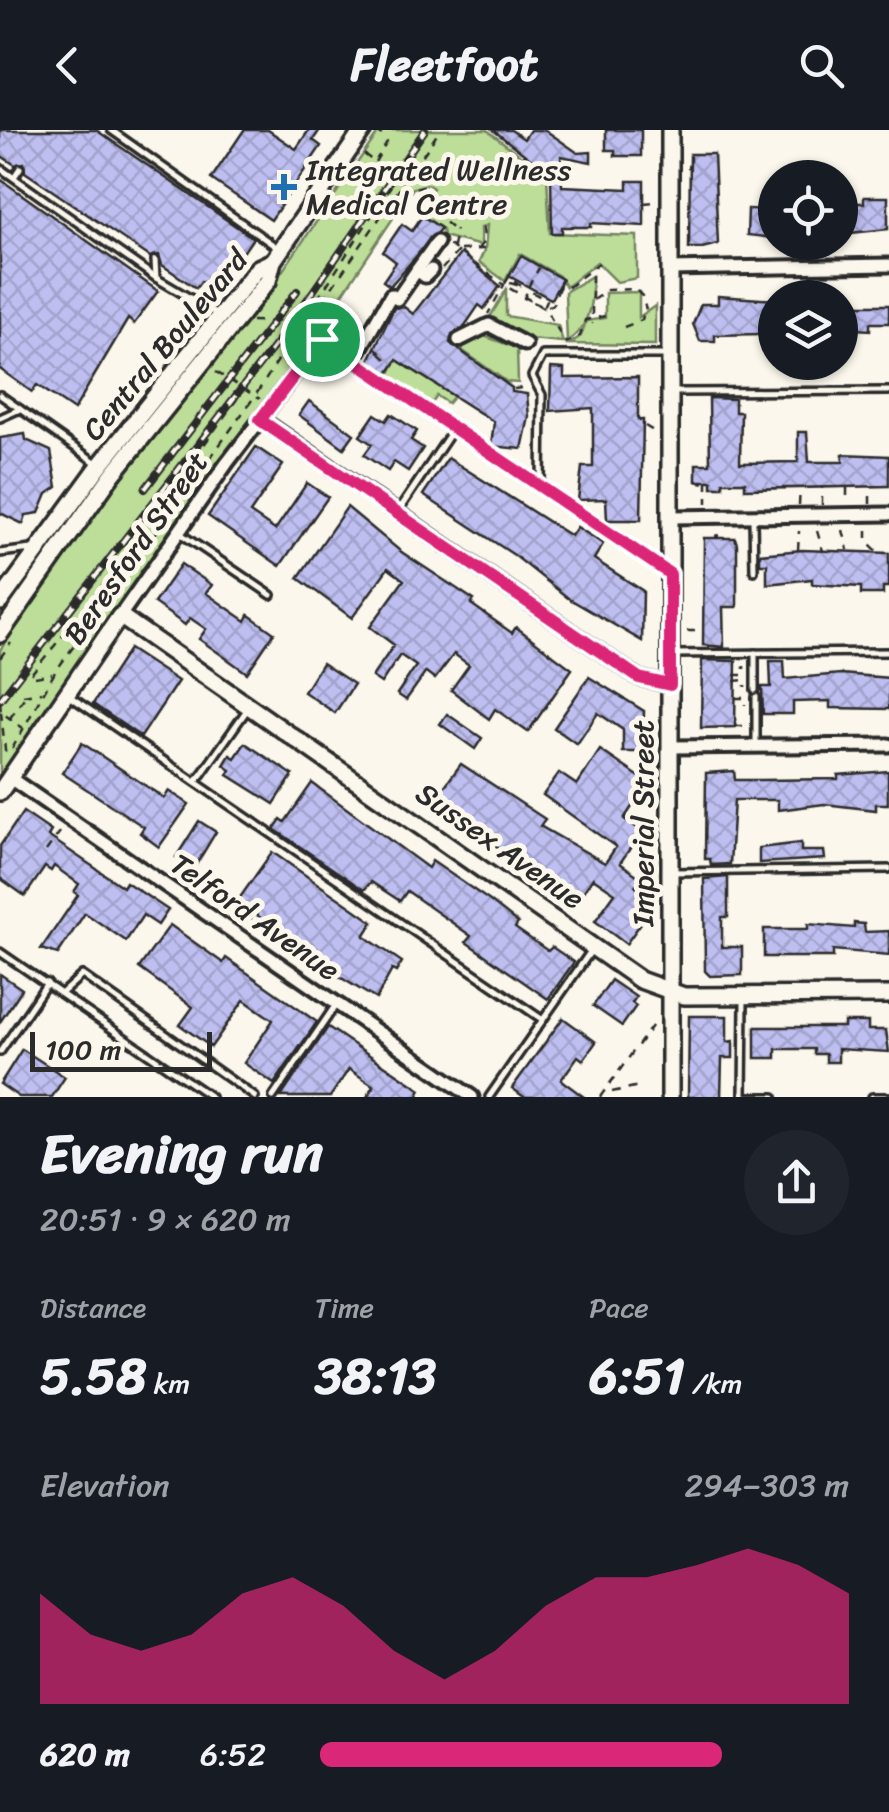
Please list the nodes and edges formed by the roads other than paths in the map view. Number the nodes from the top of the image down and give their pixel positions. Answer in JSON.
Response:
{"nodes":[{"id":1,"x":110,"y":130,"type":"edge"},
{"id":2,"x":670,"y":130,"type":"edge"},
{"id":3,"x":364,"y":132,"type":"edge"},
{"id":4,"x":0,"y":168,"type":"edge"},
{"id":5,"x":20,"y":168,"type":"dead end"},
{"id":6,"x":14,"y":177,"type":"junction"},
{"id":7,"x":437,"y":242,"type":"dead end"},
{"id":8,"x":277,"y":256,"type":"junction"},
{"id":9,"x":155,"y":260,"type":"dead end"},
{"id":10,"x":889,"y":266,"type":"edge"},
{"id":11,"x":670,"y":269,"type":"junction"},
{"id":12,"x":156,"y":278,"type":"junction"},
{"id":13,"x":220,"y":316,"type":"junction"},
{"id":14,"x":242,"y":323,"type":"junction"},
{"id":15,"x":318,"y":337,"type":"joint"},
{"id":16,"x":459,"y":340,"type":"dead end"},
{"id":17,"x":524,"y":344,"type":"dead end"},
{"id":18,"x":357,"y":354,"type":"dead end"},
{"id":19,"x":670,"y":356,"type":"junction"},
{"id":20,"x":889,"y":391,"type":"edge"},
{"id":21,"x":670,"y":392,"type":"junction"},
{"id":22,"x":0,"y":395,"type":"edge"},
{"id":23,"x":20,"y":409,"type":"junction"},
{"id":24,"x":0,"y":418,"type":"edge"},
{"id":25,"x":260,"y":420,"type":"junction"},
{"id":26,"x":454,"y":428,"type":"junction"},
{"id":27,"x":106,"y":470,"type":"junction"},
{"id":28,"x":540,"y":487,"type":"junction"},
{"id":29,"x":397,"y":512,"type":"junction"},
{"id":30,"x":889,"y":514,"type":"edge"},
{"id":31,"x":670,"y":516,"type":"junction"},
{"id":32,"x":753,"y":516,"type":"junction"},
{"id":33,"x":179,"y":533,"type":"junction"},
{"id":34,"x":37,"y":549,"type":"junction"},
{"id":35,"x":0,"y":553,"type":"edge"},
{"id":36,"x":754,"y":571,"type":"dead end"},
{"id":37,"x":670,"y":574,"type":"junction"},
{"id":38,"x":271,"y":595,"type":"dead end"},
{"id":39,"x":0,"y":602,"type":"edge"},
{"id":40,"x":120,"y":616,"type":"junction"},
{"id":41,"x":7,"y":636,"type":"edge"},
{"id":42,"x":889,"y":652,"type":"edge"},
{"id":43,"x":755,"y":653,"type":"junction"},
{"id":44,"x":670,"y":654,"type":"junction"},
{"id":45,"x":670,"y":685,"type":"junction"},
{"id":46,"x":68,"y":695,"type":"junction"},
{"id":47,"x":250,"y":706,"type":"junction"},
{"id":48,"x":889,"y":745,"type":"edge"},
{"id":49,"x":756,"y":747,"type":"junction"},
{"id":50,"x":670,"y":748,"type":"junction"},
{"id":51,"x":4,"y":779,"type":"edge"},
{"id":52,"x":196,"y":782,"type":"junction"},
{"id":53,"x":889,"y":869,"type":"edge"},
{"id":54,"x":670,"y":872,"type":"junction"},
{"id":55,"x":594,"y":946,"type":"junction"},
{"id":56,"x":0,"y":952,"type":"edge"},
{"id":57,"x":46,"y":982,"type":"junction"},
{"id":58,"x":670,"y":991,"type":"junction"},
{"id":59,"x":62,"y":993,"type":"junction"},
{"id":60,"x":889,"y":995,"type":"edge"},
{"id":61,"x":744,"y":996,"type":"junction"},
{"id":62,"x":337,"y":1004,"type":"junction"},
{"id":63,"x":543,"y":1020,"type":"junction"},
{"id":64,"x":0,"y":1052,"type":"edge"},
{"id":65,"x":212,"y":1097,"type":"edge"},
{"id":66,"x":255,"y":1097,"type":"edge"},
{"id":67,"x":273,"y":1097,"type":"edge"},
{"id":68,"x":472,"y":1097,"type":"edge"},
{"id":69,"x":489,"y":1097,"type":"edge"},
{"id":70,"x":670,"y":1097,"type":"edge"},
{"id":71,"x":742,"y":1097,"type":"edge"},
{"id":72,"x":774,"y":1097,"type":"edge"},
{"id":73,"x":872,"y":1097,"type":"edge"},
{"id":74,"x":889,"y":1097,"type":"edge"}],
"edges":[{"from":1,"to":8,"type":"lane"},
{"from":2,"to":11,"type":"street","name":"Imperial Street"},
{"from":3,"to":8,"type":"street","name":"Central Boulevard"},
{"from":4,"to":6,"type":"lane"},
{"from":5,"to":6,"type":"lane"},
{"from":6,"to":12,"type":"lane"},
{"from":7,"to":18,"type":"street"},
{"from":8,"to":13,"type":"street","name":"Central Boulevard"},
{"from":8,"to":14,"type":"street","name":"Central Boulevard"},
{"from":9,"to":12,"type":"lane"},
{"from":10,"to":11,"type":"street"},
{"from":11,"to":19,"type":"street","name":"Imperial Street"},
{"from":12,"to":13,"type":"lane"},
{"from":13,"to":14,"type":"lane"},
{"from":13,"to":27,"type":"street","name":"Central Boulevard"},
{"from":14,"to":27,"type":"street","name":"Central Boulevard"},
{"from":15,"to":25,"type":"street","name":"Beresford Street"},
{"from":15,"to":26,"type":"lane"},
{"from":16,"to":17,"type":"street"},
{"from":19,"to":21,"type":"street","name":"Imperial Street"},
{"from":19,"to":28,"type":"lane"},
{"from":20,"to":21,"type":"lane"},
{"from":21,"to":31,"type":"street","name":"Imperial Street"},
{"from":22,"to":23,"type":"lane"},
{"from":23,"to":24,"type":"lane"},
{"from":23,"to":27,"type":"lane"},
{"from":25,"to":29,"type":"street"},
{"from":25,"to":33,"type":"street","name":"Beresford Street"},
{"from":26,"to":28,"type":"lane"},
{"from":26,"to":29,"type":"lane"},
{"from":27,"to":34,"type":"street","name":"Central Boulevard"},
{"from":27,"to":41,"type":"street","name":"Central Boulevard"},
{"from":28,"to":37,"type":"lane"},
{"from":29,"to":45,"type":"street"},
{"from":30,"to":32,"type":"street"},
{"from":31,"to":32,"type":"street"},
{"from":31,"to":37,"type":"street","name":"Imperial Street"},
{"from":32,"to":36,"type":"lane"},
{"from":33,"to":38,"type":"lane"},
{"from":33,"to":40,"type":"street","name":"Beresford Street"},
{"from":34,"to":35,"type":"lane"},
{"from":34,"to":39,"type":"street","name":"Central Boulevard"},
{"from":37,"to":44,"type":"street","name":"Imperial Street"},
{"from":40,"to":46,"type":"street","name":"Beresford Street"},
{"from":40,"to":47,"type":"street","name":"Sussex Avenue"},
{"from":42,"to":43,"type":"lane"},
{"from":43,"to":44,"type":"lane"},
{"from":43,"to":49,"type":"lane"},
{"from":44,"to":45,"type":"street","name":"Imperial Street"},
{"from":45,"to":50,"type":"street","name":"Imperial Street"},
{"from":46,"to":51,"type":"street","name":"Beresford Street"},
{"from":46,"to":52,"type":"lane"},
{"from":47,"to":52,"type":"lane"},
{"from":47,"to":55,"type":"street","name":"Sussex Avenue"},
{"from":48,"to":49,"type":"street"},
{"from":49,"to":50,"type":"street"},
{"from":50,"to":54,"type":"street","name":"Imperial Street"},
{"from":51,"to":62,"type":"street","name":"Telford Avenue"},
{"from":52,"to":63,"type":"lane"},
{"from":53,"to":54,"type":"lane"},
{"from":54,"to":58,"type":"street","name":"Imperial Street"},
{"from":55,"to":58,"type":"street","name":"Sussex Avenue"},
{"from":55,"to":63,"type":"lane"},
{"from":56,"to":57,"type":"lane"},
{"from":57,"to":59,"type":"lane"},
{"from":57,"to":64,"type":"lane"},
{"from":58,"to":61,"type":"street","name":"Sussex Avenue"},
{"from":58,"to":70,"type":"street","name":"Imperial Street"},
{"from":59,"to":65,"type":"lane"},
{"from":59,"to":66,"type":"lane"},
{"from":60,"to":61,"type":"street","name":"Sussex Avenue"},
{"from":61,"to":71,"type":"lane"},
{"from":62,"to":67,"type":"lane"},
{"from":62,"to":68,"type":"street","name":"Telford Avenue"},
{"from":63,"to":69,"type":"lane"},
{"from":71,"to":72,"type":"lane"},
{"from":73,"to":74,"type":"lane"}]}
